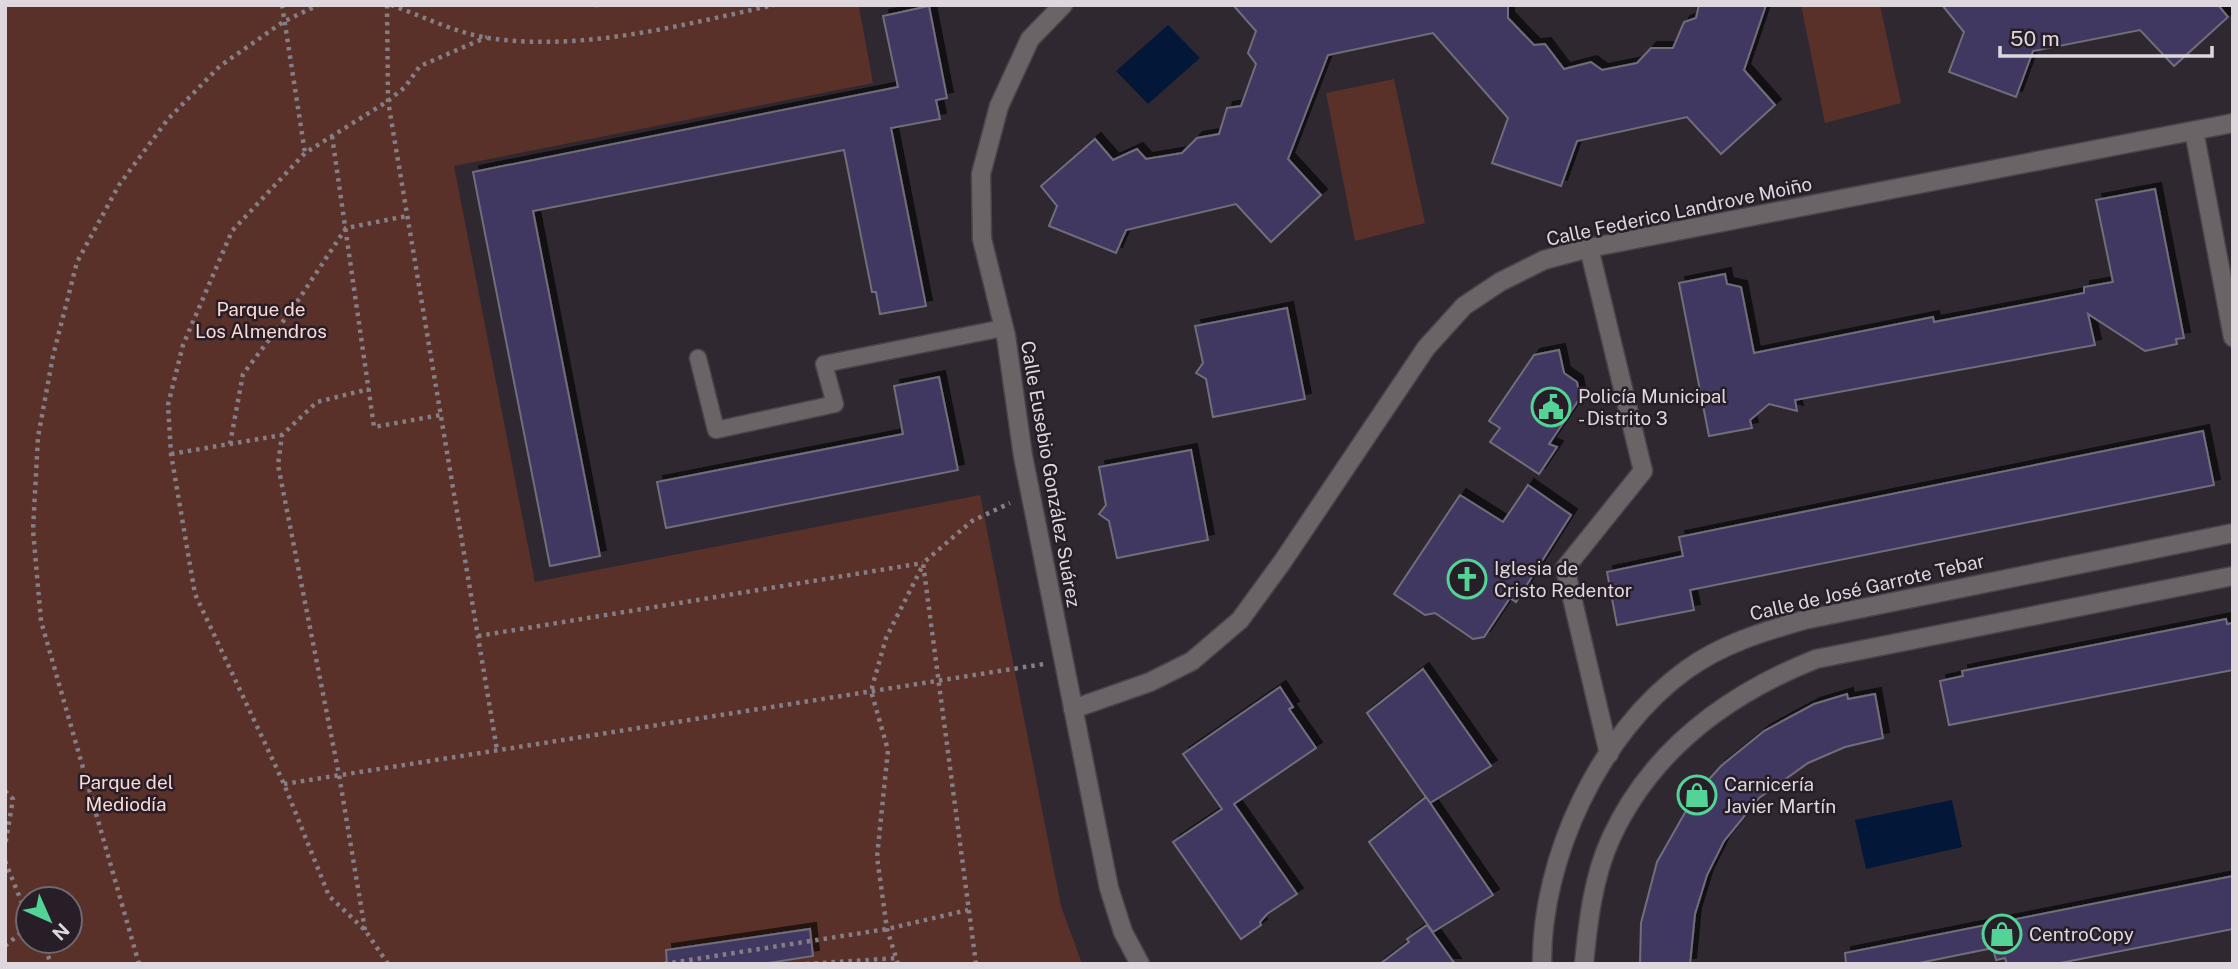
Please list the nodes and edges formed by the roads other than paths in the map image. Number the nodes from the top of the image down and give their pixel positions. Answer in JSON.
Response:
{"nodes":[{"id":1,"x":1063,"y":5,"type":"edge"},
{"id":2,"x":2233,"y":123,"type":"edge"},
{"id":3,"x":2194,"y":131,"type":"junction"},
{"id":4,"x":1589,"y":248,"type":"junction"},
{"id":5,"x":1003,"y":328,"type":"junction"},
{"id":6,"x":2233,"y":337,"type":"edge"},
{"id":7,"x":698,"y":358,"type":"dead end"},
{"id":8,"x":2233,"y":533,"type":"edge"},
{"id":9,"x":2233,"y":576,"type":"edge"},
{"id":10,"x":1073,"y":709,"type":"junction"},
{"id":11,"x":1609,"y":754,"type":"junction"},
{"id":12,"x":1140,"y":964,"type":"edge"},
{"id":13,"x":1542,"y":964,"type":"edge"},
{"id":14,"x":1584,"y":964,"type":"edge"}],
"edges":[{"from":1,"to":5,"type":"street","name":"Calle Eusebio González Suárez"},
{"from":2,"to":3,"type":"street","name":"Calle Federico Landrove Moiño"},
{"from":3,"to":4,"type":"street","name":"Calle Federico Landrove Moiño"},
{"from":3,"to":6,"type":"street"},
{"from":4,"to":10,"type":"street","name":"Calle Federico Landrove Moiño"},
{"from":4,"to":11,"type":"street"},
{"from":5,"to":7,"type":"lane"},
{"from":5,"to":10,"type":"street","name":"Calle Eusebio González Suárez"},
{"from":8,"to":11,"type":"street","name":"Calle de José Garrote Tebar"},
{"from":9,"to":14,"type":"street"},
{"from":10,"to":12,"type":"street","name":"Calle Eusebio González Suárez"},
{"from":11,"to":13,"type":"street","name":"Calle de José Garrote Tebar"}]}
